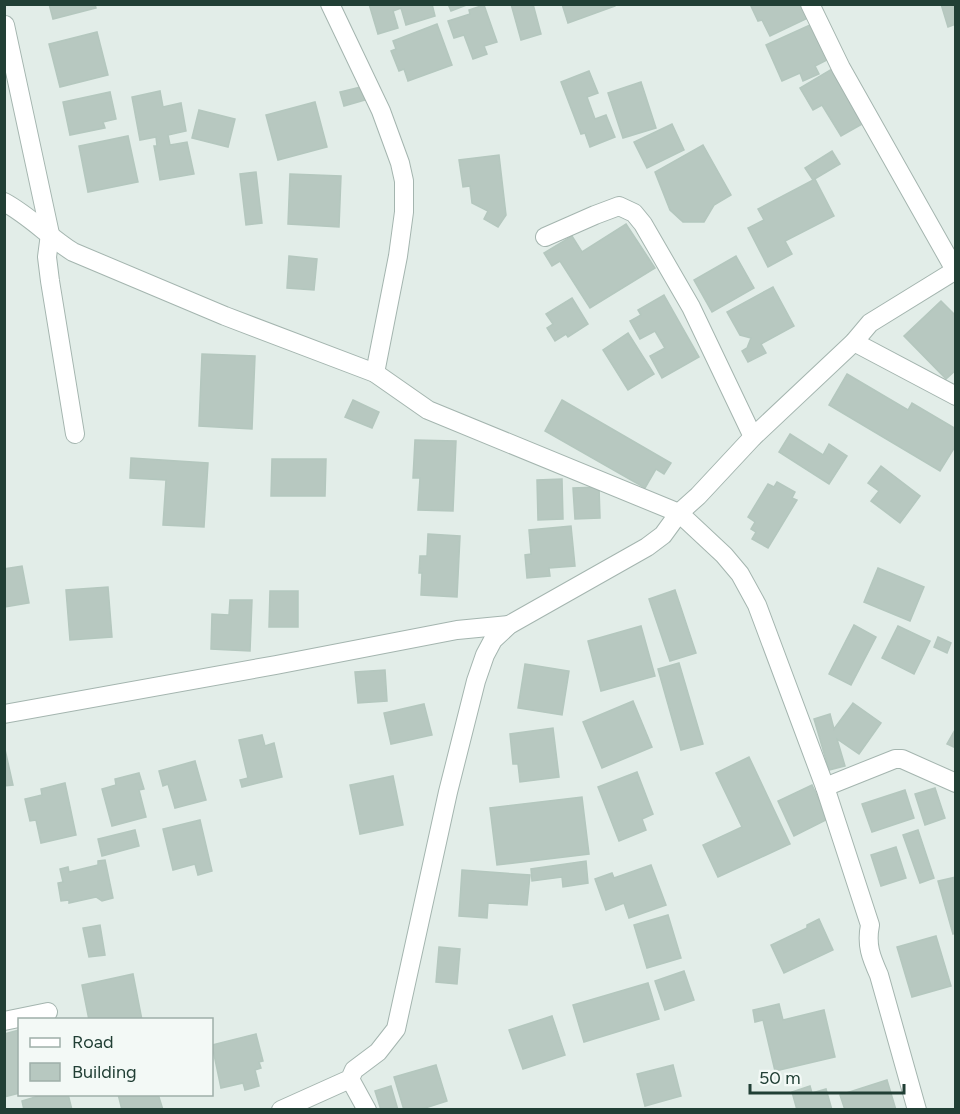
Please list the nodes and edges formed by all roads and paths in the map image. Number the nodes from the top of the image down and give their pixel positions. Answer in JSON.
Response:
{"nodes":[{"id":1,"x":330,"y":4,"type":"edge"},
{"id":2,"x":810,"y":4,"type":"edge"},
{"id":3,"x":5,"y":25,"type":"edge"},
{"id":4,"x":4,"y":202,"type":"edge"},
{"id":5,"x":50,"y":234,"type":"junction"},
{"id":6,"x":545,"y":237,"type":"dead end"},
{"id":7,"x":955,"y":270,"type":"edge"},
{"id":8,"x":854,"y":342,"type":"junction"},
{"id":9,"x":375,"y":373,"type":"junction"},
{"id":10,"x":956,"y":396,"type":"edge"},
{"id":11,"x":75,"y":434,"type":"dead end"},
{"id":12,"x":753,"y":437,"type":"junction"},
{"id":13,"x":679,"y":513,"type":"junction"},
{"id":14,"x":509,"y":625,"type":"junction"},
{"id":15,"x":4,"y":714,"type":"edge"},
{"id":16,"x":956,"y":783,"type":"edge"},
{"id":17,"x":825,"y":787,"type":"junction"},
{"id":18,"x":48,"y":1012,"type":"dead end"},
{"id":19,"x":19,"y":1018,"type":"edge"},
{"id":20,"x":350,"y":1079,"type":"junction"},
{"id":21,"x":281,"y":1110,"type":"edge"},
{"id":22,"x":367,"y":1110,"type":"edge"},
{"id":23,"x":917,"y":1110,"type":"edge"}],
"edges":[{"from":1,"to":9,"type":"street"},
{"from":2,"to":7,"type":"street"},
{"from":3,"to":5,"type":"street"},
{"from":4,"to":5,"type":"street"},
{"from":5,"to":9,"type":"street"},
{"from":5,"to":11,"type":"street"},
{"from":6,"to":12,"type":"street"},
{"from":7,"to":8,"type":"street"},
{"from":8,"to":10,"type":"street"},
{"from":8,"to":12,"type":"street"},
{"from":9,"to":13,"type":"street"},
{"from":12,"to":13,"type":"street"},
{"from":13,"to":14,"type":"street"},
{"from":13,"to":17,"type":"street"},
{"from":14,"to":15,"type":"street"},
{"from":14,"to":20,"type":"street"},
{"from":16,"to":17,"type":"street"},
{"from":17,"to":23,"type":"street"},
{"from":18,"to":19,"type":"street"},
{"from":20,"to":21,"type":"street"},
{"from":20,"to":22,"type":"street"}]}
